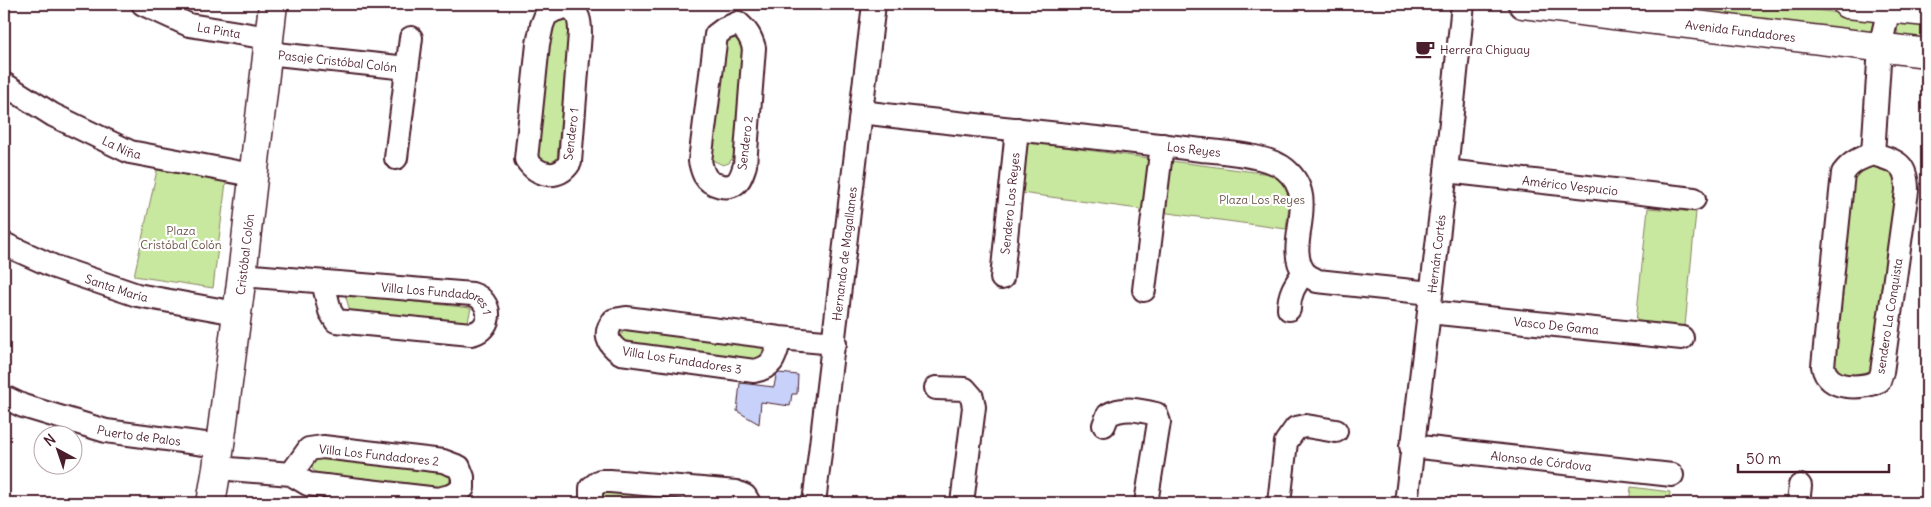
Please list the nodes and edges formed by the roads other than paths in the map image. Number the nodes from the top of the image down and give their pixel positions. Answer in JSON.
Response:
{"nodes":[{"id":1,"x":143,"y":4,"type":"edge"},
{"id":2,"x":273,"y":4,"type":"edge"},
{"id":3,"x":874,"y":4,"type":"edge"},
{"id":4,"x":1463,"y":4,"type":"edge"},
{"id":5,"x":1523,"y":4,"type":"edge"},
{"id":6,"x":1847,"y":4,"type":"edge"},
{"id":7,"x":570,"y":5,"type":"edge"},
{"id":8,"x":1890,"y":6,"type":"edge"},
{"id":9,"x":1927,"y":12,"type":"edge"},
{"id":10,"x":739,"y":14,"type":"edge"},
{"id":11,"x":411,"y":38,"type":"dead end"},
{"id":12,"x":268,"y":46,"type":"junction"},
{"id":13,"x":1880,"y":46,"type":"junction"},
{"id":14,"x":1927,"y":53,"type":"edge"},
{"id":15,"x":407,"y":68,"type":"junction"},
{"id":16,"x":4,"y":84,"type":"edge"},
{"id":17,"x":861,"y":112,"type":"junction"},
{"id":18,"x":1017,"y":129,"type":"junction"},
{"id":19,"x":1162,"y":145,"type":"junction"},
{"id":20,"x":1873,"y":154,"type":"junction"},
{"id":21,"x":396,"y":158,"type":"dead end"},
{"id":22,"x":1446,"y":171,"type":"junction"},
{"id":23,"x":252,"y":175,"type":"junction"},
{"id":24,"x":1694,"y":199,"type":"dead end"},
{"id":25,"x":4,"y":244,"type":"edge"},
{"id":26,"x":1304,"y":272,"type":"junction"},
{"id":27,"x":242,"y":274,"type":"junction"},
{"id":28,"x":1002,"y":278,"type":"dead end"},
{"id":29,"x":324,"y":282,"type":"junction"},
{"id":30,"x":1144,"y":290,"type":"dead end"},
{"id":31,"x":1430,"y":302,"type":"junction"},
{"id":32,"x":1289,"y":309,"type":"dead end"},
{"id":33,"x":236,"y":313,"type":"junction"},
{"id":34,"x":780,"y":338,"type":"junction"},
{"id":35,"x":1682,"y":338,"type":"dead end"},
{"id":36,"x":835,"y":343,"type":"junction"},
{"id":37,"x":936,"y":388,"type":"dead end"},
{"id":38,"x":4,"y":397,"type":"edge"},
{"id":39,"x":1104,"y":425,"type":"dead end"},
{"id":40,"x":1336,"y":431,"type":"dead end"},
{"id":41,"x":1411,"y":446,"type":"junction"},
{"id":42,"x":219,"y":457,"type":"junction"},
{"id":43,"x":291,"y":474,"type":"junction"},
{"id":44,"x":1672,"y":475,"type":"dead end"},
{"id":45,"x":211,"y":503,"type":"edge"},
{"id":46,"x":591,"y":503,"type":"edge"},
{"id":47,"x":749,"y":503,"type":"edge"},
{"id":48,"x":814,"y":503,"type":"edge"},
{"id":49,"x":962,"y":503,"type":"edge"},
{"id":50,"x":1146,"y":503,"type":"edge"},
{"id":51,"x":1278,"y":503,"type":"edge"},
{"id":52,"x":1406,"y":503,"type":"edge"}],
"edges":[{"from":1,"to":12,"type":"street","name":"La Pinta"},
{"from":2,"to":12,"type":"street","name":"Cristóbal Colón"},
{"from":3,"to":17,"type":"street","name":"Hernando de Magallanes"},
{"from":4,"to":22,"type":"street","name":"Hernán Cortés"},
{"from":5,"to":13,"type":"street","name":"Avenida Fundadores"},
{"from":6,"to":8,"type":"street"},
{"from":7,"to":7,"type":"street","name":"Sendero 1"},
{"from":8,"to":9,"type":"street"},
{"from":8,"to":13,"type":"street"},
{"from":10,"to":10,"type":"street","name":"Sendero 2"},
{"from":11,"to":15,"type":"street","name":"Pasaje Cristóbal Colón"},
{"from":12,"to":15,"type":"street","name":"Pasaje Cristóbal Colón"},
{"from":12,"to":23,"type":"street","name":"Cristóbal Colón"},
{"from":13,"to":14,"type":"street","name":"Avenida Fundadores"},
{"from":13,"to":20,"type":"street"},
{"from":15,"to":21,"type":"street","name":"Pasaje Cristóbal Colón"},
{"from":16,"to":23,"type":"street","name":"La Niña"},
{"from":17,"to":18,"type":"street","name":"Los Reyes"},
{"from":17,"to":36,"type":"street","name":"Hernando de Magallanes"},
{"from":18,"to":19,"type":"street","name":"Los Reyes"},
{"from":18,"to":28,"type":"street","name":"Sendero Los Reyes"},
{"from":19,"to":26,"type":"street","name":"Los Reyes"},
{"from":19,"to":30,"type":"street"},
{"from":20,"to":20,"type":"street","name":"sendero La Conquista"},
{"from":22,"to":24,"type":"street","name":"Américo Vespucio"},
{"from":22,"to":31,"type":"street","name":"Hernán Cortés"},
{"from":23,"to":27,"type":"street","name":"Cristóbal Colón"},
{"from":25,"to":33,"type":"street","name":"Santa María"},
{"from":26,"to":31,"type":"street"},
{"from":26,"to":32,"type":"street"},
{"from":27,"to":29,"type":"street","name":"Villa Los Fundadores 1"},
{"from":27,"to":33,"type":"street","name":"Cristóbal Colón"},
{"from":29,"to":29,"type":"street","name":"Villa Los Fundadores 1"},
{"from":31,"to":35,"type":"street","name":"Vasco De Gama"},
{"from":31,"to":41,"type":"street","name":"Hernán Cortés"},
{"from":33,"to":42,"type":"street","name":"Cristóbal Colón"},
{"from":34,"to":34,"type":"street","name":"Villa Los Fundadores 3"},
{"from":34,"to":36,"type":"street","name":"Villa Los Fundadores 3"},
{"from":36,"to":48,"type":"street","name":"Hernando de Magallanes"},
{"from":37,"to":49,"type":"street"},
{"from":38,"to":42,"type":"street","name":"Puerto de Palos"},
{"from":39,"to":50,"type":"street"},
{"from":40,"to":51,"type":"street"},
{"from":41,"to":44,"type":"street","name":"Alonso de Córdova"},
{"from":41,"to":52,"type":"street","name":"Hernán Cortés"},
{"from":42,"to":43,"type":"street","name":"Villa Los Fundadores 2"},
{"from":42,"to":45,"type":"street","name":"Cristóbal Colón"},
{"from":43,"to":43,"type":"street","name":"Villa Los Fundadores 2"},
{"from":46,"to":47,"type":"street"}]}
